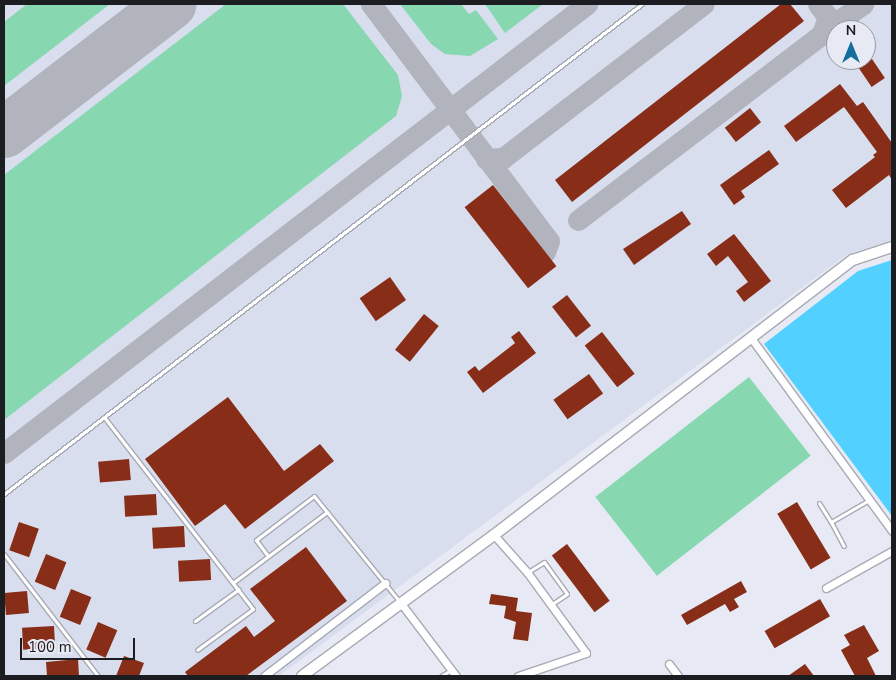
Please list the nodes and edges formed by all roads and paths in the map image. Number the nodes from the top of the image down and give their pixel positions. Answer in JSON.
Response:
{"nodes":[{"id":1,"x":642,"y":4,"type":"edge"},
{"id":2,"x":892,"y":247,"type":"edge"},
{"id":3,"x":751,"y":338,"type":"junction"},
{"id":4,"x":104,"y":417,"type":"junction"},
{"id":5,"x":4,"y":494,"type":"edge"},
{"id":6,"x":869,"y":500,"type":"junction"},
{"id":7,"x":819,"y":503,"type":"dead end"},
{"id":8,"x":327,"y":512,"type":"junction"},
{"id":9,"x":831,"y":522,"type":"junction"},
{"id":10,"x":892,"y":531,"type":"edge"},
{"id":11,"x":494,"y":535,"type":"junction"},
{"id":12,"x":844,"y":546,"type":"dead end"},
{"id":13,"x":892,"y":551,"type":"edge"},
{"id":14,"x":4,"y":554,"type":"edge"},
{"id":15,"x":268,"y":556,"type":"junction"},
{"id":16,"x":527,"y":572,"type":"junction"},
{"id":17,"x":234,"y":582,"type":"junction"},
{"id":18,"x":385,"y":583,"type":"junction"},
{"id":19,"x":826,"y":588,"type":"dead end"},
{"id":20,"x":239,"y":589,"type":"junction"},
{"id":21,"x":400,"y":602,"type":"junction"},
{"id":22,"x":551,"y":604,"type":"junction"},
{"id":23,"x":195,"y":621,"type":"dead end"},
{"id":24,"x":197,"y":650,"type":"dead end"},
{"id":25,"x":669,"y":664,"type":"dead end"},
{"id":26,"x":451,"y":669,"type":"junction"},
{"id":27,"x":98,"y":676,"type":"edge"},
{"id":28,"x":264,"y":676,"type":"edge"},
{"id":29,"x":302,"y":676,"type":"edge"},
{"id":30,"x":441,"y":676,"type":"edge"},
{"id":31,"x":456,"y":676,"type":"edge"},
{"id":32,"x":518,"y":676,"type":"edge"},
{"id":33,"x":678,"y":676,"type":"edge"}],
"edges":[{"from":1,"to":4,"type":"lane"},
{"from":2,"to":3,"type":"street"},
{"from":3,"to":6,"type":"street"},
{"from":3,"to":11,"type":"street"},
{"from":4,"to":5,"type":"lane"},
{"from":4,"to":17,"type":"lane"},
{"from":6,"to":9,"type":"lane"},
{"from":6,"to":10,"type":"street"},
{"from":7,"to":9,"type":"lane"},
{"from":8,"to":15,"type":"lane"},
{"from":8,"to":15,"type":"lane"},
{"from":8,"to":18,"type":"lane"},
{"from":9,"to":12,"type":"lane"},
{"from":11,"to":16,"type":"street"},
{"from":11,"to":21,"type":"street"},
{"from":13,"to":19,"type":"street"},
{"from":14,"to":27,"type":"lane"},
{"from":15,"to":17,"type":"lane"},
{"from":16,"to":22,"type":"street"},
{"from":16,"to":22,"type":"lane"},
{"from":17,"to":20,"type":"lane"},
{"from":18,"to":21,"type":"lane"},
{"from":18,"to":28,"type":"street"},
{"from":20,"to":23,"type":"lane"},
{"from":20,"to":24,"type":"lane"},
{"from":21,"to":26,"type":"street"},
{"from":21,"to":29,"type":"street"},
{"from":22,"to":32,"type":"street"},
{"from":25,"to":33,"type":"street"},
{"from":26,"to":30,"type":"lane"},
{"from":26,"to":31,"type":"street"}]}
